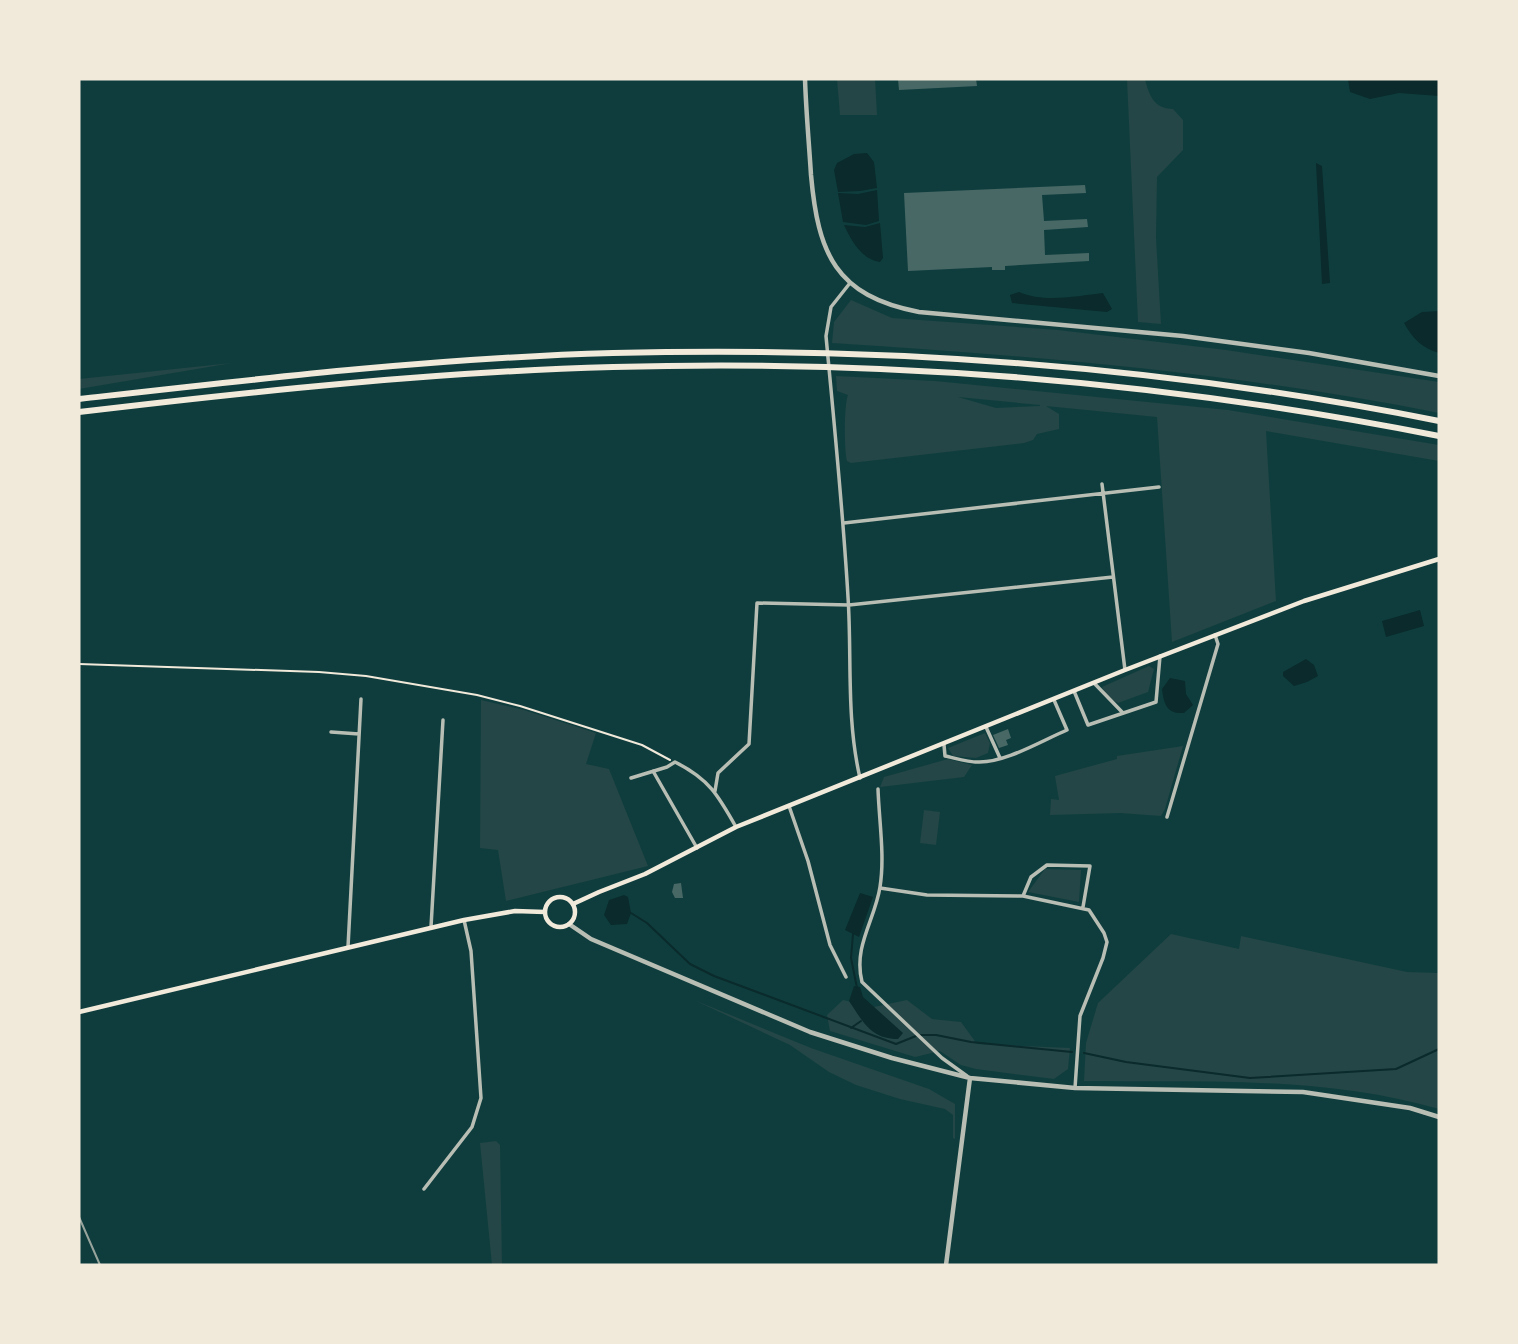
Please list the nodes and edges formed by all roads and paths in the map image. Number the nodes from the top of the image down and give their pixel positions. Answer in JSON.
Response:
{"nodes":[{"id":1,"x":805,"y":79,"type":"edge"},
{"id":2,"x":850,"y":282,"type":"junction"},
{"id":3,"x":1439,"y":376,"type":"edge"},
{"id":4,"x":79,"y":398,"type":"edge"},
{"id":5,"x":79,"y":412,"type":"edge"},
{"id":6,"x":1439,"y":421,"type":"edge"},
{"id":7,"x":1439,"y":436,"type":"edge"},
{"id":8,"x":1102,"y":484,"type":"dead end"},
{"id":9,"x":1159,"y":487,"type":"dead end"},
{"id":10,"x":1103,"y":493,"type":"junction"},
{"id":11,"x":844,"y":523,"type":"junction"},
{"id":12,"x":1439,"y":559,"type":"edge"},
{"id":13,"x":1113,"y":577,"type":"junction"},
{"id":14,"x":849,"y":605,"type":"junction"},
{"id":15,"x":1214,"y":635,"type":"junction"},
{"id":16,"x":1160,"y":656,"type":"junction"},
{"id":17,"x":79,"y":664,"type":"edge"},
{"id":18,"x":1125,"y":670,"type":"junction"},
{"id":19,"x":1094,"y":683,"type":"junction"},
{"id":20,"x":1074,"y":691,"type":"junction"},
{"id":21,"x":361,"y":699,"type":"dead end"},
{"id":22,"x":1054,"y":700,"type":"junction"},
{"id":23,"x":1123,"y":713,"type":"junction"},
{"id":24,"x":443,"y":720,"type":"dead end"},
{"id":25,"x":986,"y":727,"type":"junction"},
{"id":26,"x":331,"y":732,"type":"dead end"},
{"id":27,"x":359,"y":734,"type":"junction"},
{"id":28,"x":944,"y":745,"type":"junction"},
{"id":29,"x":1000,"y":758,"type":"junction"},
{"id":30,"x":674,"y":762,"type":"junction"},
{"id":31,"x":653,"y":771,"type":"junction"},
{"id":32,"x":631,"y":778,"type":"dead end"},
{"id":33,"x":860,"y":778,"type":"junction"},
{"id":34,"x":878,"y":789,"type":"dead end"},
{"id":35,"x":715,"y":791,"type":"junction"},
{"id":36,"x":789,"y":806,"type":"junction"},
{"id":37,"x":1167,"y":817,"type":"dead end"},
{"id":38,"x":736,"y":827,"type":"junction"},
{"id":39,"x":697,"y":848,"type":"junction"},
{"id":40,"x":880,"y":888,"type":"junction"},
{"id":41,"x":1023,"y":896,"type":"junction"},
{"id":42,"x":573,"y":904,"type":"junction"},
{"id":43,"x":1083,"y":907,"type":"junction"},
{"id":44,"x":545,"y":912,"type":"junction"},
{"id":45,"x":464,"y":920,"type":"junction"},
{"id":46,"x":569,"y":924,"type":"junction"},
{"id":47,"x":431,"y":927,"type":"junction"},
{"id":48,"x":348,"y":947,"type":"junction"},
{"id":49,"x":846,"y":976,"type":"dead end"},
{"id":50,"x":79,"y":1012,"type":"edge"},
{"id":51,"x":970,"y":1078,"type":"junction"},
{"id":52,"x":1075,"y":1088,"type":"junction"},
{"id":53,"x":1439,"y":1117,"type":"edge"},
{"id":54,"x":424,"y":1189,"type":"dead end"},
{"id":55,"x":946,"y":1265,"type":"edge"}],
"edges":[{"from":1,"to":2,"type":"street"},
{"from":2,"to":3,"type":"street"},
{"from":2,"to":11,"type":"street"},
{"from":4,"to":6,"type":"highway"},
{"from":5,"to":7,"type":"highway"},
{"from":8,"to":10,"type":"street"},
{"from":9,"to":10,"type":"street"},
{"from":10,"to":11,"type":"street"},
{"from":10,"to":13,"type":"street"},
{"from":11,"to":14,"type":"street"},
{"from":12,"to":15,"type":"main road"},
{"from":13,"to":14,"type":"street"},
{"from":13,"to":18,"type":"street"},
{"from":14,"to":33,"type":"street"},
{"from":14,"to":35,"type":"street"},
{"from":15,"to":16,"type":"main road"},
{"from":15,"to":37,"type":"street"},
{"from":16,"to":18,"type":"main road"},
{"from":16,"to":23,"type":"street"},
{"from":17,"to":30,"type":"path"},
{"from":18,"to":19,"type":"main road"},
{"from":19,"to":20,"type":"main road"},
{"from":19,"to":23,"type":"street"},
{"from":20,"to":22,"type":"main road"},
{"from":20,"to":23,"type":"street"},
{"from":21,"to":27,"type":"street"},
{"from":22,"to":25,"type":"main road"},
{"from":22,"to":29,"type":"street"},
{"from":24,"to":47,"type":"street"},
{"from":25,"to":28,"type":"main road"},
{"from":25,"to":29,"type":"street"},
{"from":26,"to":27,"type":"street"},
{"from":27,"to":48,"type":"street"},
{"from":28,"to":29,"type":"street"},
{"from":28,"to":33,"type":"main road"},
{"from":30,"to":31,"type":"street"},
{"from":30,"to":35,"type":"street"},
{"from":31,"to":32,"type":"street"},
{"from":31,"to":39,"type":"street"},
{"from":33,"to":36,"type":"main road"},
{"from":34,"to":40,"type":"street"},
{"from":35,"to":38,"type":"street"},
{"from":36,"to":38,"type":"main road"},
{"from":36,"to":49,"type":"street"},
{"from":38,"to":39,"type":"main road"},
{"from":39,"to":42,"type":"main road"},
{"from":40,"to":41,"type":"street"},
{"from":40,"to":51,"type":"street"},
{"from":41,"to":43,"type":"street"},
{"from":41,"to":43,"type":"street"},
{"from":42,"to":44,"type":"main road"},
{"from":42,"to":46,"type":"main road"},
{"from":43,"to":52,"type":"street"},
{"from":44,"to":45,"type":"main road"},
{"from":44,"to":46,"type":"main road"},
{"from":45,"to":47,"type":"main road"},
{"from":45,"to":54,"type":"street"},
{"from":46,"to":51,"type":"street"},
{"from":47,"to":48,"type":"main road"},
{"from":48,"to":50,"type":"main road"},
{"from":51,"to":52,"type":"street"},
{"from":51,"to":55,"type":"street"},
{"from":52,"to":53,"type":"street"}]}
